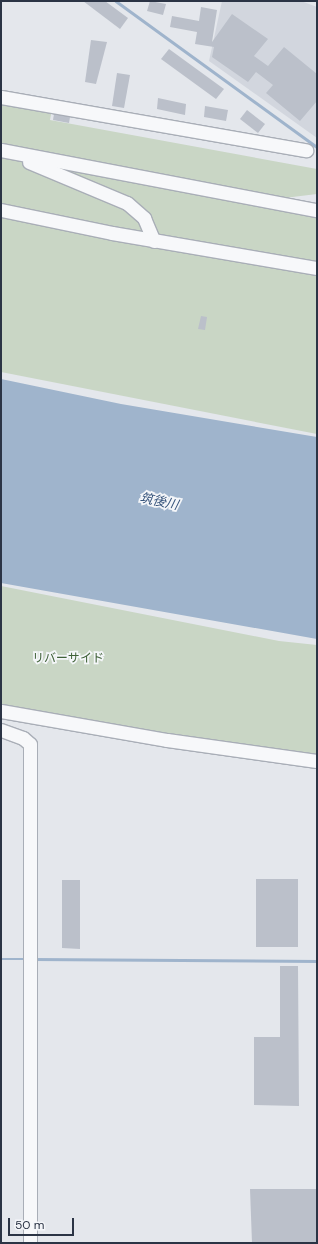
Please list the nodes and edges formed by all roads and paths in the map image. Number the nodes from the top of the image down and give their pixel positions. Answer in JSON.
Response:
{"nodes":[{"id":1,"x":1,"y":97,"type":"edge"},
{"id":2,"x":306,"y":150,"type":"dead end"},
{"id":3,"x":4,"y":151,"type":"edge"},
{"id":4,"x":1,"y":210,"type":"edge"},
{"id":5,"x":317,"y":210,"type":"edge"},
{"id":6,"x":154,"y":241,"type":"junction"},
{"id":7,"x":317,"y":268,"type":"edge"},
{"id":8,"x":1,"y":711,"type":"edge"},
{"id":9,"x":1,"y":730,"type":"edge"},
{"id":10,"x":317,"y":761,"type":"edge"},
{"id":11,"x":30,"y":1243,"type":"edge"}],
"edges":[{"from":1,"to":2,"type":"street"},
{"from":3,"to":5,"type":"street"},
{"from":3,"to":6,"type":"street"},
{"from":4,"to":6,"type":"street"},
{"from":6,"to":7,"type":"street"},
{"from":8,"to":10,"type":"street"},
{"from":9,"to":11,"type":"street"}]}
